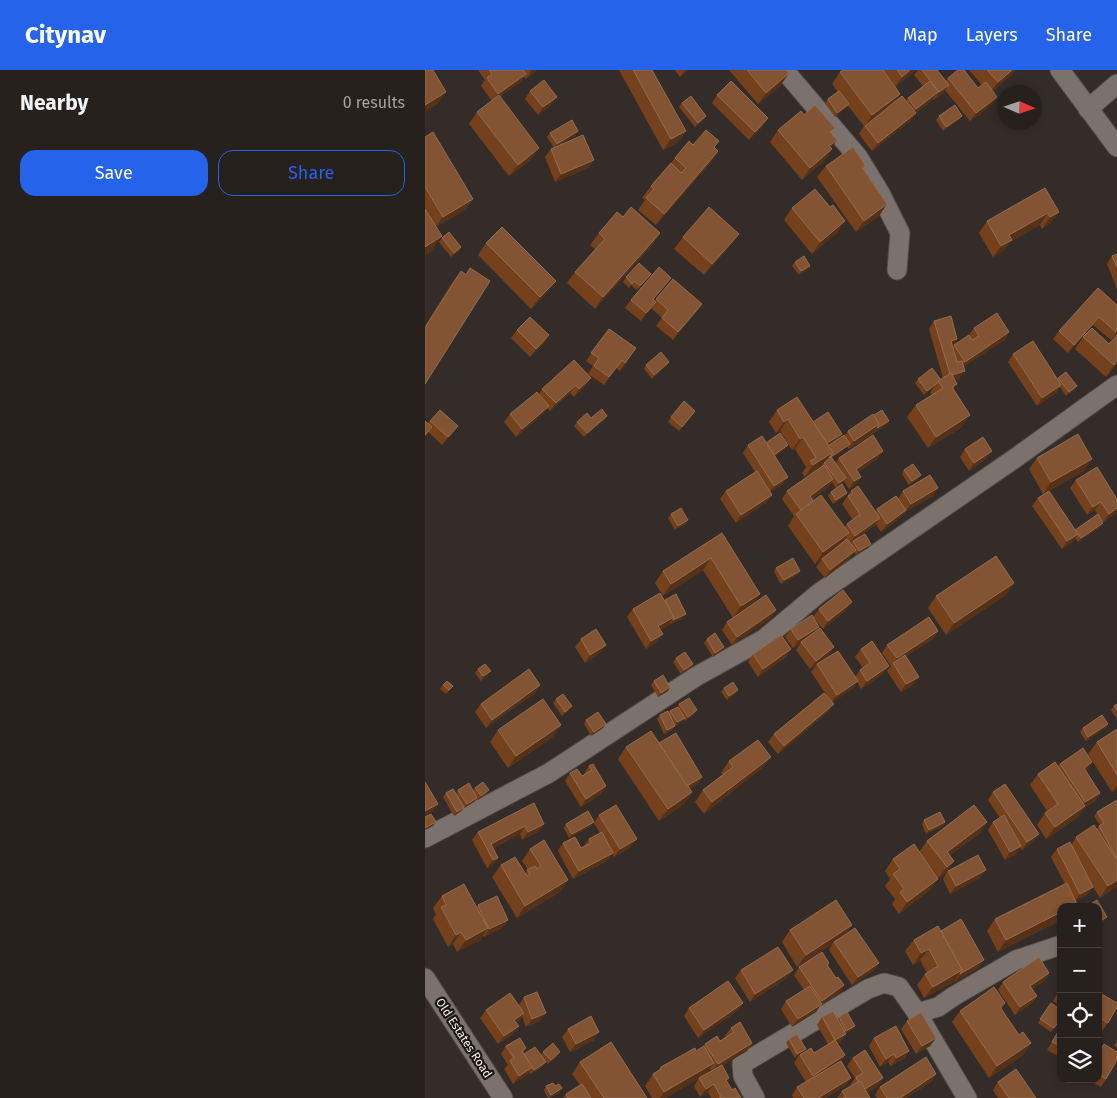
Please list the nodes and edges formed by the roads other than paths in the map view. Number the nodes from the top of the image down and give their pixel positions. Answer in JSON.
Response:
{"nodes":[{"id":1,"x":784,"y":70,"type":"edge"},
{"id":2,"x":1060,"y":70,"type":"edge"},
{"id":3,"x":1117,"y":84,"type":"edge"},
{"id":4,"x":1088,"y":109,"type":"junction"},
{"id":5,"x":1117,"y":147,"type":"edge"},
{"id":6,"x":897,"y":270,"type":"dead end"},
{"id":7,"x":1117,"y":385,"type":"edge"},
{"id":8,"x":425,"y":838,"type":"edge"},
{"id":9,"x":1057,"y":946,"type":"edge"},
{"id":10,"x":425,"y":978,"type":"edge"},
{"id":11,"x":917,"y":1013,"type":"junction"},
{"id":12,"x":503,"y":1098,"type":"edge"},
{"id":13,"x":755,"y":1098,"type":"edge"},
{"id":14,"x":967,"y":1098,"type":"edge"}],
"edges":[{"from":1,"to":6,"type":"street"},
{"from":2,"to":4,"type":"street"},
{"from":3,"to":4,"type":"street"},
{"from":4,"to":5,"type":"street"},
{"from":7,"to":8,"type":"street"},
{"from":9,"to":11,"type":"street"},
{"from":10,"to":12,"type":"street","name":"Old Estates Road"},
{"from":11,"to":13,"type":"street"},
{"from":11,"to":14,"type":"street"}]}
